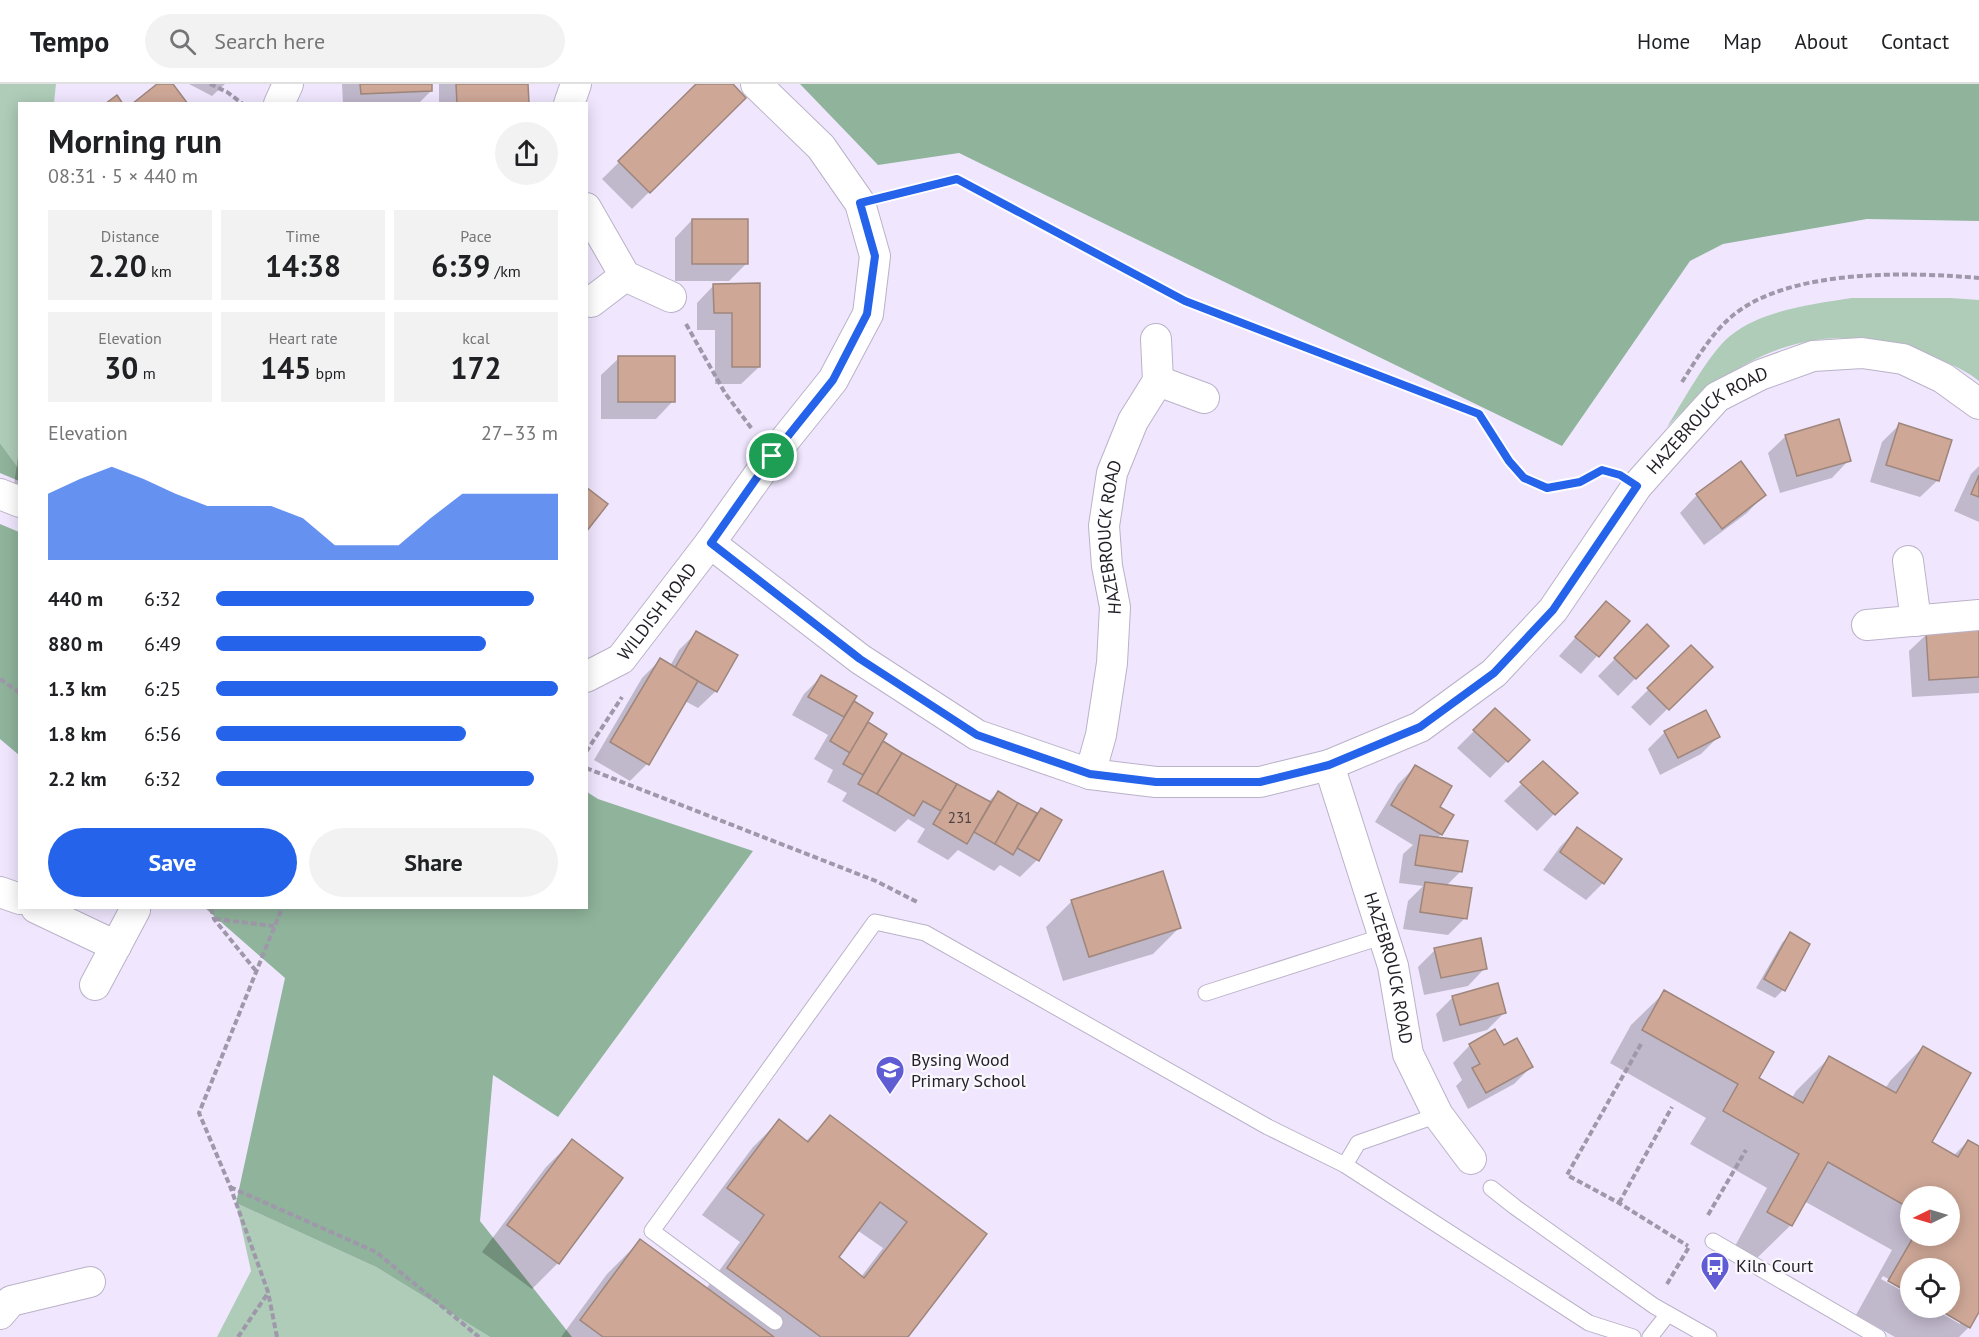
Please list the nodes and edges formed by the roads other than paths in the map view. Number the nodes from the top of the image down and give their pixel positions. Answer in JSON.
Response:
{"nodes":[{"id":1,"x":288,"y":84,"type":"edge"},
{"id":2,"x":576,"y":84,"type":"edge"},
{"id":3,"x":756,"y":84,"type":"edge"},
{"id":4,"x":280,"y":102,"type":"edge"},
{"id":5,"x":570,"y":102,"type":"edge"},
{"id":6,"x":588,"y":211,"type":"edge"},
{"id":7,"x":625,"y":276,"type":"junction"},
{"id":8,"x":671,"y":297,"type":"road end"},
{"id":9,"x":591,"y":302,"type":"dead end"},
{"id":10,"x":1156,"y":339,"type":"dead end"},
{"id":11,"x":1158,"y":381,"type":"junction"},
{"id":12,"x":1204,"y":398,"type":"dead end"},
{"id":13,"x":1979,"y":404,"type":"edge"},
{"id":14,"x":0,"y":495,"type":"edge"},
{"id":15,"x":18,"y":501,"type":"edge"},
{"id":16,"x":711,"y":543,"type":"junction"},
{"id":17,"x":1908,"y":561,"type":"dead end"},
{"id":18,"x":1979,"y":615,"type":"edge"},
{"id":19,"x":1916,"y":621,"type":"junction"},
{"id":20,"x":1868,"y":625,"type":"dead end"},
{"id":21,"x":588,"y":676,"type":"edge"},
{"id":22,"x":1329,"y":765,"type":"junction"},
{"id":23,"x":1090,"y":774,"type":"junction"},
{"id":24,"x":0,"y":892,"type":"edge"},
{"id":25,"x":18,"y":898,"type":"edge"},
{"id":26,"x":38,"y":909,"type":"edge"},
{"id":27,"x":135,"y":910,"type":"dead end"},
{"id":28,"x":1384,"y":936,"type":"junction"},
{"id":29,"x":116,"y":946,"type":"junction"},
{"id":30,"x":95,"y":985,"type":"dead end"},
{"id":31,"x":1206,"y":993,"type":"dead end"},
{"id":32,"x":1438,"y":1115,"type":"junction"},
{"id":33,"x":1471,"y":1159,"type":"dead end"},
{"id":34,"x":1345,"y":1165,"type":"junction"},
{"id":35,"x":1491,"y":1188,"type":"dead end"},
{"id":36,"x":1713,"y":1240,"type":"dead end"},
{"id":37,"x":90,"y":1282,"type":"dead end"},
{"id":38,"x":4,"y":1300,"type":"edge"},
{"id":39,"x":1668,"y":1314,"type":"junction"},
{"id":40,"x":775,"y":1322,"type":"dead end"},
{"id":41,"x":1633,"y":1337,"type":"edge"},
{"id":42,"x":1650,"y":1337,"type":"edge"},
{"id":43,"x":1709,"y":1337,"type":"edge"},
{"id":44,"x":1878,"y":1337,"type":"edge"}],
"edges":[{"from":1,"to":4,"type":"street"},
{"from":2,"to":5,"type":"street"},
{"from":3,"to":16,"type":"street","name":"WILDISH ROAD"},
{"from":6,"to":7,"type":"street"},
{"from":7,"to":8,"type":"street"},
{"from":7,"to":9,"type":"street"},
{"from":10,"to":11,"type":"street"},
{"from":11,"to":12,"type":"street"},
{"from":11,"to":23,"type":"street","name":"HAZEBROUCK ROAD"},
{"from":13,"to":22,"type":"street","name":"HAZEBROUCK ROAD"},
{"from":14,"to":15,"type":"street"},
{"from":16,"to":21,"type":"street","name":"WILDISH ROAD"},
{"from":16,"to":23,"type":"street","name":"HAZEBROUCK ROAD"},
{"from":17,"to":19,"type":"street"},
{"from":18,"to":19,"type":"street"},
{"from":19,"to":20,"type":"street"},
{"from":22,"to":23,"type":"street","name":"HAZEBROUCK ROAD"},
{"from":22,"to":28,"type":"street","name":"HAZEBROUCK ROAD"},
{"from":24,"to":25,"type":"street"},
{"from":26,"to":29,"type":"street"},
{"from":27,"to":29,"type":"street"},
{"from":28,"to":31,"type":"lane"},
{"from":28,"to":32,"type":"street","name":"HAZEBROUCK ROAD"},
{"from":29,"to":30,"type":"street"},
{"from":32,"to":33,"type":"street","name":"HAZEBROUCK ROAD"},
{"from":32,"to":34,"type":"lane"},
{"from":34,"to":40,"type":"lane"},
{"from":34,"to":41,"type":"lane"},
{"from":35,"to":39,"type":"lane"},
{"from":36,"to":44,"type":"lane"},
{"from":37,"to":38,"type":"street"},
{"from":39,"to":42,"type":"lane"},
{"from":39,"to":43,"type":"lane"}]}
